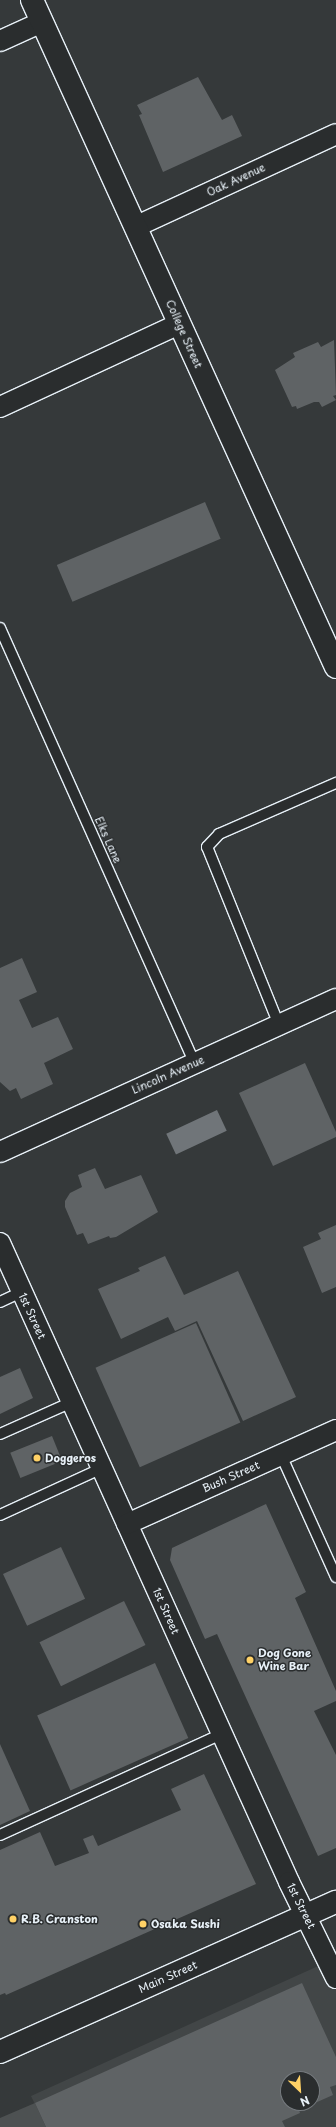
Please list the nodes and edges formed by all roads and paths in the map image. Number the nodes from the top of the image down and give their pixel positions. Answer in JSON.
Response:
{"nodes":[{"id":1,"x":32,"y":0,"type":"edge"},
{"id":2,"x":42,"y":22,"type":"junction"},
{"id":3,"x":0,"y":41,"type":"edge"},
{"id":4,"x":336,"y":134,"type":"edge"},
{"id":5,"x":135,"y":227,"type":"junction"},
{"id":6,"x":179,"y":324,"type":"junction"},
{"id":7,"x":0,"y":407,"type":"edge"},
{"id":8,"x":0,"y":628,"type":"edge"},
{"id":9,"x":336,"y":667,"type":"edge"},
{"id":10,"x":336,"y":783,"type":"edge"},
{"id":11,"x":336,"y":999,"type":"edge"},
{"id":12,"x":279,"y":1025,"type":"junction"},
{"id":13,"x":195,"y":1063,"type":"junction"},
{"id":14,"x":0,"y":1152,"type":"edge"},
{"id":15,"x":0,"y":1243,"type":"edge"},
{"id":16,"x":21,"y":1292,"type":"junction"},
{"id":17,"x":0,"y":1302,"type":"edge"},
{"id":18,"x":72,"y":1402,"type":"junction"},
{"id":19,"x":336,"y":1430,"type":"edge"},
{"id":20,"x":0,"y":1434,"type":"edge"},
{"id":21,"x":281,"y":1454,"type":"junction"},
{"id":22,"x":102,"y":1468,"type":"junction"},
{"id":23,"x":0,"y":1515,"type":"edge"},
{"id":24,"x":127,"y":1524,"type":"junction"},
{"id":25,"x":336,"y":1576,"type":"edge"},
{"id":26,"x":222,"y":1734,"type":"junction"},
{"id":27,"x":0,"y":1835,"type":"edge"},
{"id":28,"x":336,"y":1902,"type":"edge"},
{"id":29,"x":306,"y":1916,"type":"junction"},
{"id":30,"x":336,"y":1978,"type":"edge"},
{"id":31,"x":0,"y":2052,"type":"edge"}],
"edges":[{"from":1,"to":2,"type":"street","name":"College Street"},
{"from":2,"to":3,"type":"street"},
{"from":2,"to":5,"type":"street","name":"College Street"},
{"from":4,"to":5,"type":"street","name":"Oak Avenue"},
{"from":5,"to":6,"type":"street","name":"College Street"},
{"from":6,"to":7,"type":"street"},
{"from":6,"to":9,"type":"street","name":"College Street"},
{"from":8,"to":13,"type":"lane","name":"Elks Lane"},
{"from":10,"to":12,"type":"lane"},
{"from":11,"to":12,"type":"street","name":"Lincoln Avenue"},
{"from":12,"to":13,"type":"street","name":"Lincoln Avenue"},
{"from":13,"to":14,"type":"street","name":"Lincoln Avenue"},
{"from":15,"to":16,"type":"street","name":"1st Street"},
{"from":16,"to":17,"type":"lane"},
{"from":16,"to":18,"type":"street","name":"1st Street"},
{"from":18,"to":20,"type":"lane"},
{"from":18,"to":22,"type":"street","name":"1st Street"},
{"from":19,"to":21,"type":"street","name":"Bush Street"},
{"from":21,"to":24,"type":"street","name":"Bush Street"},
{"from":21,"to":25,"type":"lane"},
{"from":22,"to":23,"type":"lane"},
{"from":22,"to":24,"type":"street","name":"1st Street"},
{"from":24,"to":26,"type":"street","name":"1st Street"},
{"from":26,"to":27,"type":"lane"},
{"from":26,"to":29,"type":"street","name":"1st Street"},
{"from":28,"to":29,"type":"street","name":"Main Street"},
{"from":29,"to":30,"type":"street","name":"1st Street"},
{"from":29,"to":31,"type":"street","name":"Main Street"}]}
